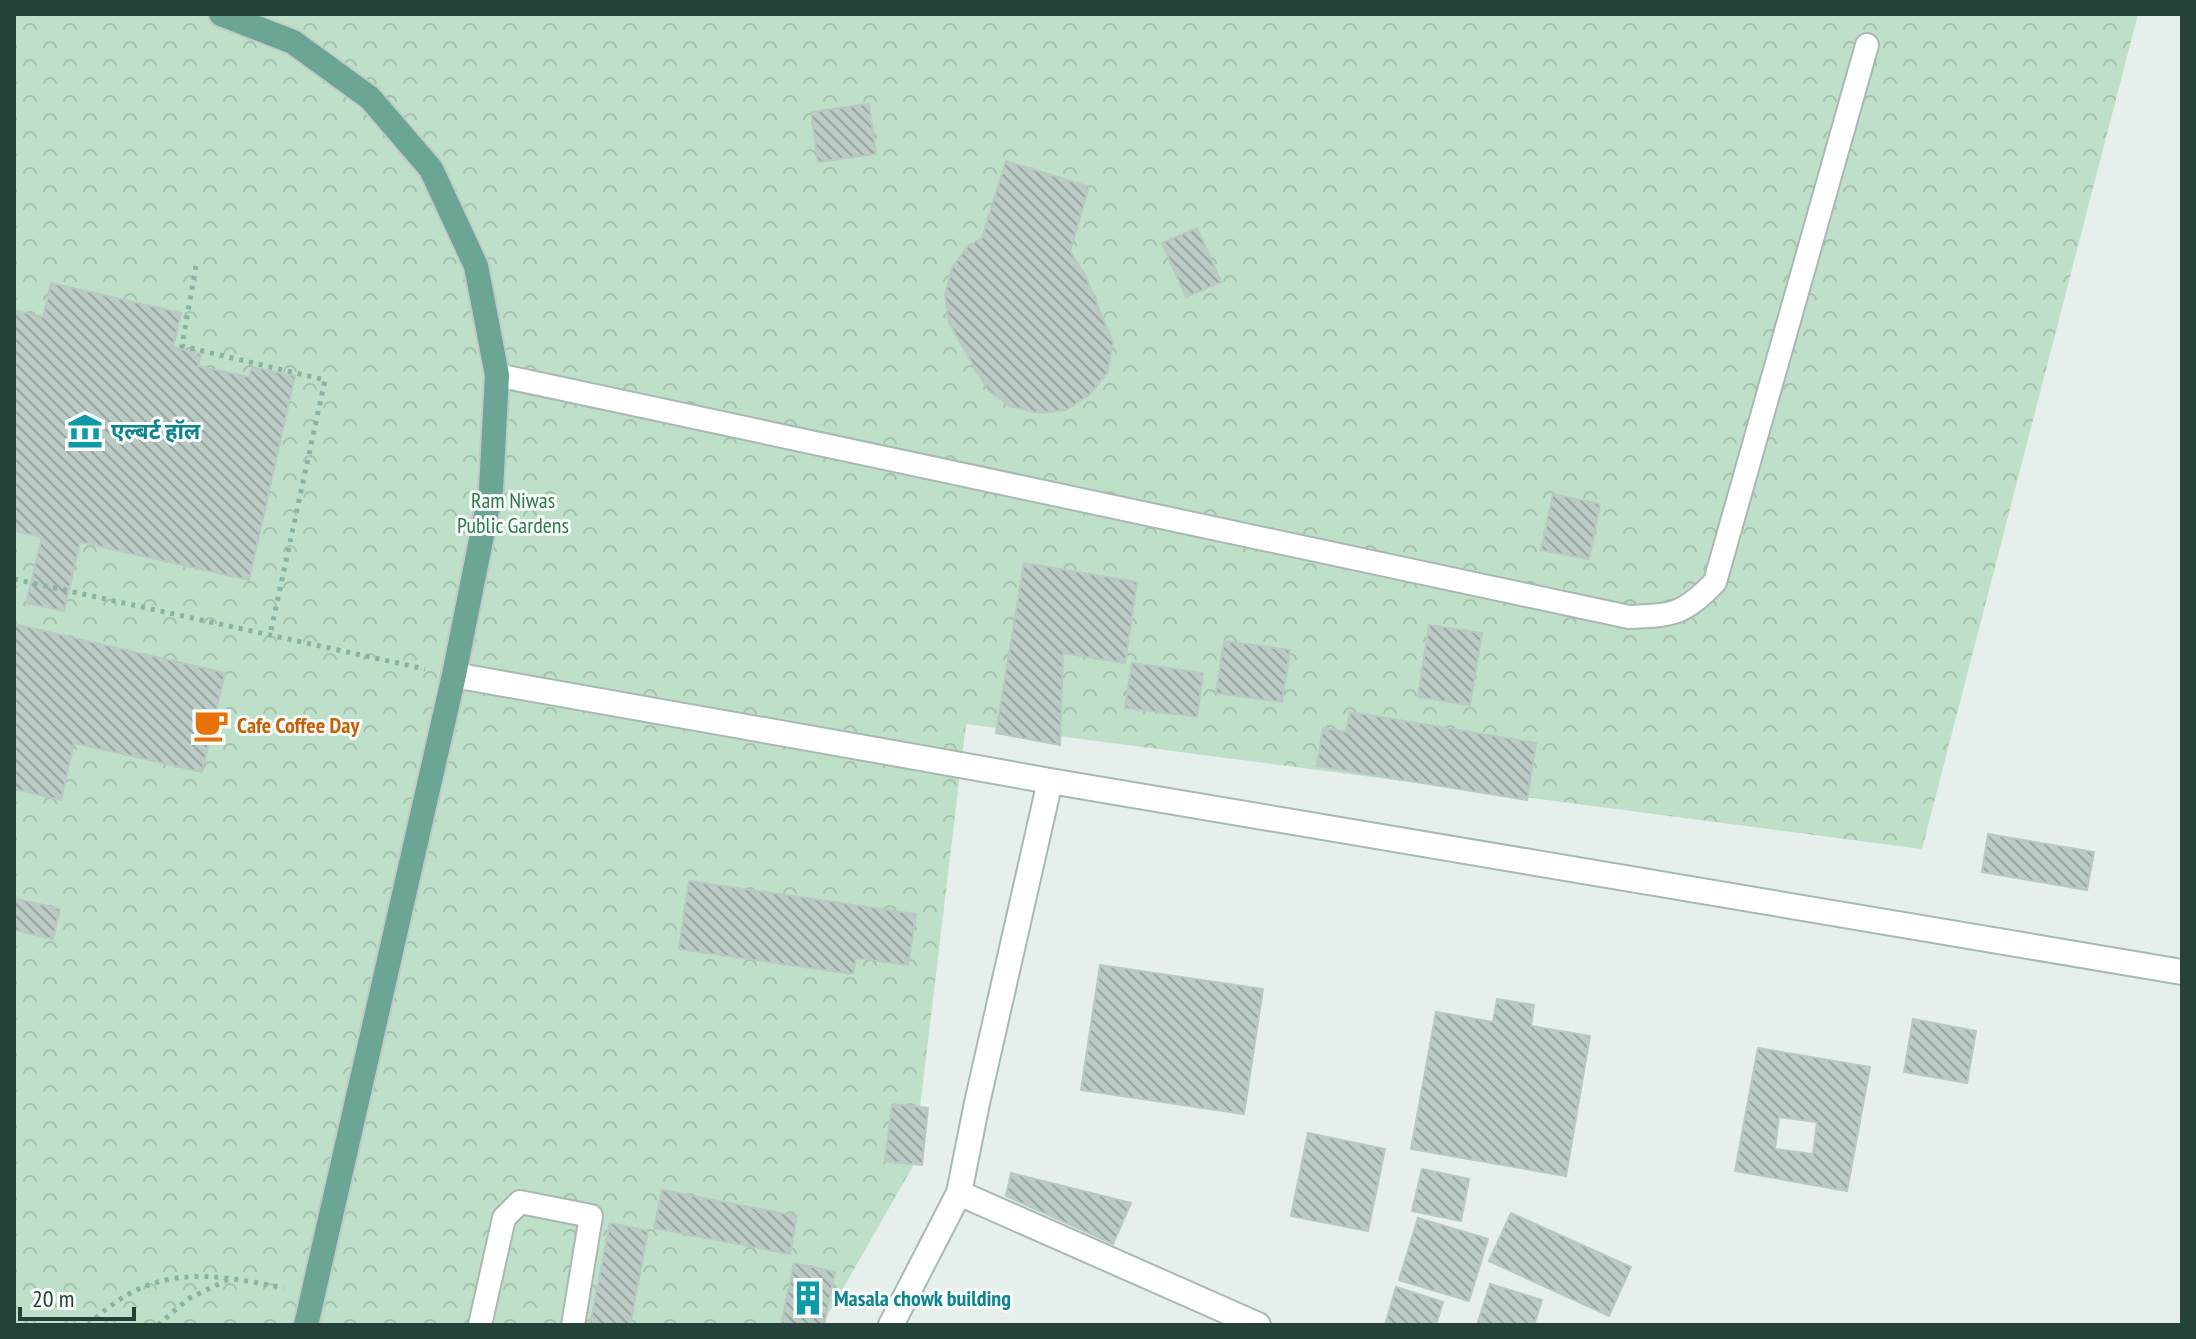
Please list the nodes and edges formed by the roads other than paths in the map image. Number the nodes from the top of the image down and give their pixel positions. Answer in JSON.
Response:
{"nodes":[{"id":1,"x":221,"y":14,"type":"edge"},
{"id":2,"x":1867,"y":45,"type":"dead end"},
{"id":3,"x":497,"y":375,"type":"junction"},
{"id":4,"x":454,"y":675,"type":"junction"},
{"id":5,"x":1050,"y":781,"type":"junction"},
{"id":6,"x":2182,"y":972,"type":"edge"},
{"id":7,"x":959,"y":1193,"type":"junction"},
{"id":8,"x":306,"y":1325,"type":"edge"},
{"id":9,"x":480,"y":1325,"type":"edge"},
{"id":10,"x":573,"y":1325,"type":"edge"},
{"id":11,"x":891,"y":1325,"type":"edge"},
{"id":12,"x":1258,"y":1325,"type":"edge"}],
"edges":[{"from":1,"to":3,"type":"main road"},
{"from":2,"to":3,"type":"lane"},
{"from":3,"to":4,"type":"main road"},
{"from":4,"to":5,"type":"street"},
{"from":4,"to":8,"type":"main road"},
{"from":5,"to":6,"type":"street"},
{"from":5,"to":7,"type":"street"},
{"from":7,"to":11,"type":"street"},
{"from":7,"to":12,"type":"street"},
{"from":9,"to":10,"type":"lane"}]}
